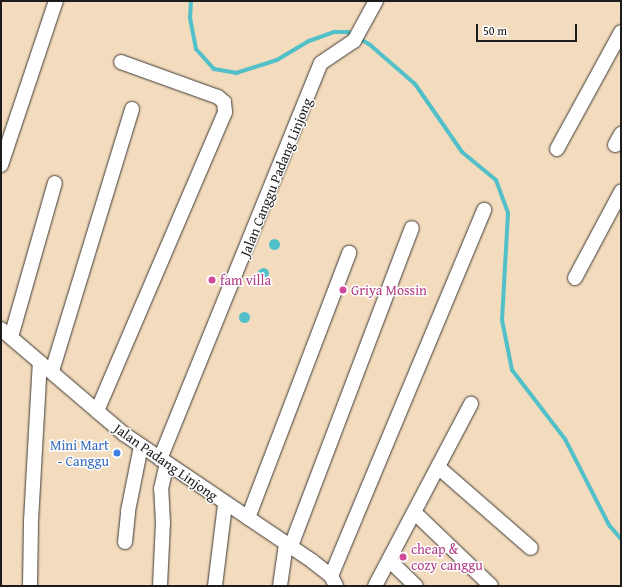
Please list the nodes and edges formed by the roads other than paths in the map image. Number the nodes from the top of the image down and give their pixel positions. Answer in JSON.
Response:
{"nodes":[{"id":1,"x":56,"y":1,"type":"edge"},
{"id":2,"x":376,"y":1,"type":"edge"},
{"id":3,"x":621,"y":32,"type":"edge"},
{"id":4,"x":121,"y":62,"type":"dead end"},
{"id":5,"x":132,"y":109,"type":"dead end"},
{"id":6,"x":557,"y":149,"type":"dead end"},
{"id":7,"x":1,"y":165,"type":"edge"},
{"id":8,"x":54,"y":183,"type":"dead end"},
{"id":9,"x":621,"y":192,"type":"edge"},
{"id":10,"x":484,"y":210,"type":"dead end"},
{"id":11,"x":412,"y":228,"type":"dead end"},
{"id":12,"x":349,"y":253,"type":"dead end"},
{"id":13,"x":574,"y":278,"type":"dead end"},
{"id":14,"x":6,"y":333,"type":"edge"},
{"id":15,"x":40,"y":362,"type":"junction"},
{"id":16,"x":52,"y":371,"type":"junction"},
{"id":17,"x":471,"y":404,"type":"dead end"},
{"id":18,"x":97,"y":410,"type":"junction"},
{"id":19,"x":141,"y":446,"type":"junction"},
{"id":20,"x":164,"y":461,"type":"junction"},
{"id":21,"x":438,"y":467,"type":"junction"},
{"id":22,"x":225,"y":504,"type":"junction"},
{"id":23,"x":414,"y":513,"type":"junction"},
{"id":24,"x":248,"y":518,"type":"junction"},
{"id":25,"x":126,"y":542,"type":"dead end"},
{"id":26,"x":288,"y":545,"type":"junction"},
{"id":27,"x":531,"y":548,"type":"dead end"},
{"id":28,"x":390,"y":561,"type":"junction"},
{"id":29,"x":334,"y":581,"type":"edge"},
{"id":30,"x":30,"y":586,"type":"edge"},
{"id":31,"x":160,"y":586,"type":"edge"},
{"id":32,"x":215,"y":586,"type":"edge"},
{"id":33,"x":280,"y":586,"type":"edge"},
{"id":34,"x":375,"y":586,"type":"edge"},
{"id":35,"x":416,"y":586,"type":"edge"},
{"id":36,"x":491,"y":586,"type":"edge"}],
"edges":[{"from":1,"to":7,"type":"street"},
{"from":2,"to":20,"type":"street","name":"Jalan Canggu Padang Linjong"},
{"from":3,"to":6,"type":"street"},
{"from":4,"to":18,"type":"street"},
{"from":5,"to":16,"type":"street"},
{"from":8,"to":14,"type":"street"},
{"from":9,"to":13,"type":"street"},
{"from":10,"to":29,"type":"street"},
{"from":11,"to":26,"type":"street"},
{"from":12,"to":24,"type":"street"},
{"from":14,"to":15,"type":"street","name":"Jalan Padang Linjong"},
{"from":15,"to":16,"type":"street","name":"Jalan Padang Linjong"},
{"from":15,"to":30,"type":"street"},
{"from":16,"to":18,"type":"street","name":"Jalan Padang Linjong"},
{"from":17,"to":21,"type":"street"},
{"from":18,"to":19,"type":"street","name":"Jalan Padang Linjong"},
{"from":19,"to":20,"type":"street","name":"Jalan Padang Linjong"},
{"from":19,"to":25,"type":"street"},
{"from":20,"to":22,"type":"street","name":"Jalan Padang Linjong"},
{"from":20,"to":31,"type":"street","name":"Jalan Canggu Padang Linjong"},
{"from":21,"to":23,"type":"street"},
{"from":21,"to":27,"type":"street"},
{"from":22,"to":24,"type":"street","name":"Jalan Padang Linjong"},
{"from":22,"to":32,"type":"street"},
{"from":23,"to":28,"type":"street"},
{"from":23,"to":36,"type":"street"},
{"from":24,"to":26,"type":"street","name":"Jalan Padang Linjong"},
{"from":26,"to":29,"type":"street","name":"Jalan Padang Linjong"},
{"from":26,"to":33,"type":"street"},
{"from":28,"to":34,"type":"street"},
{"from":28,"to":35,"type":"street"}]}
